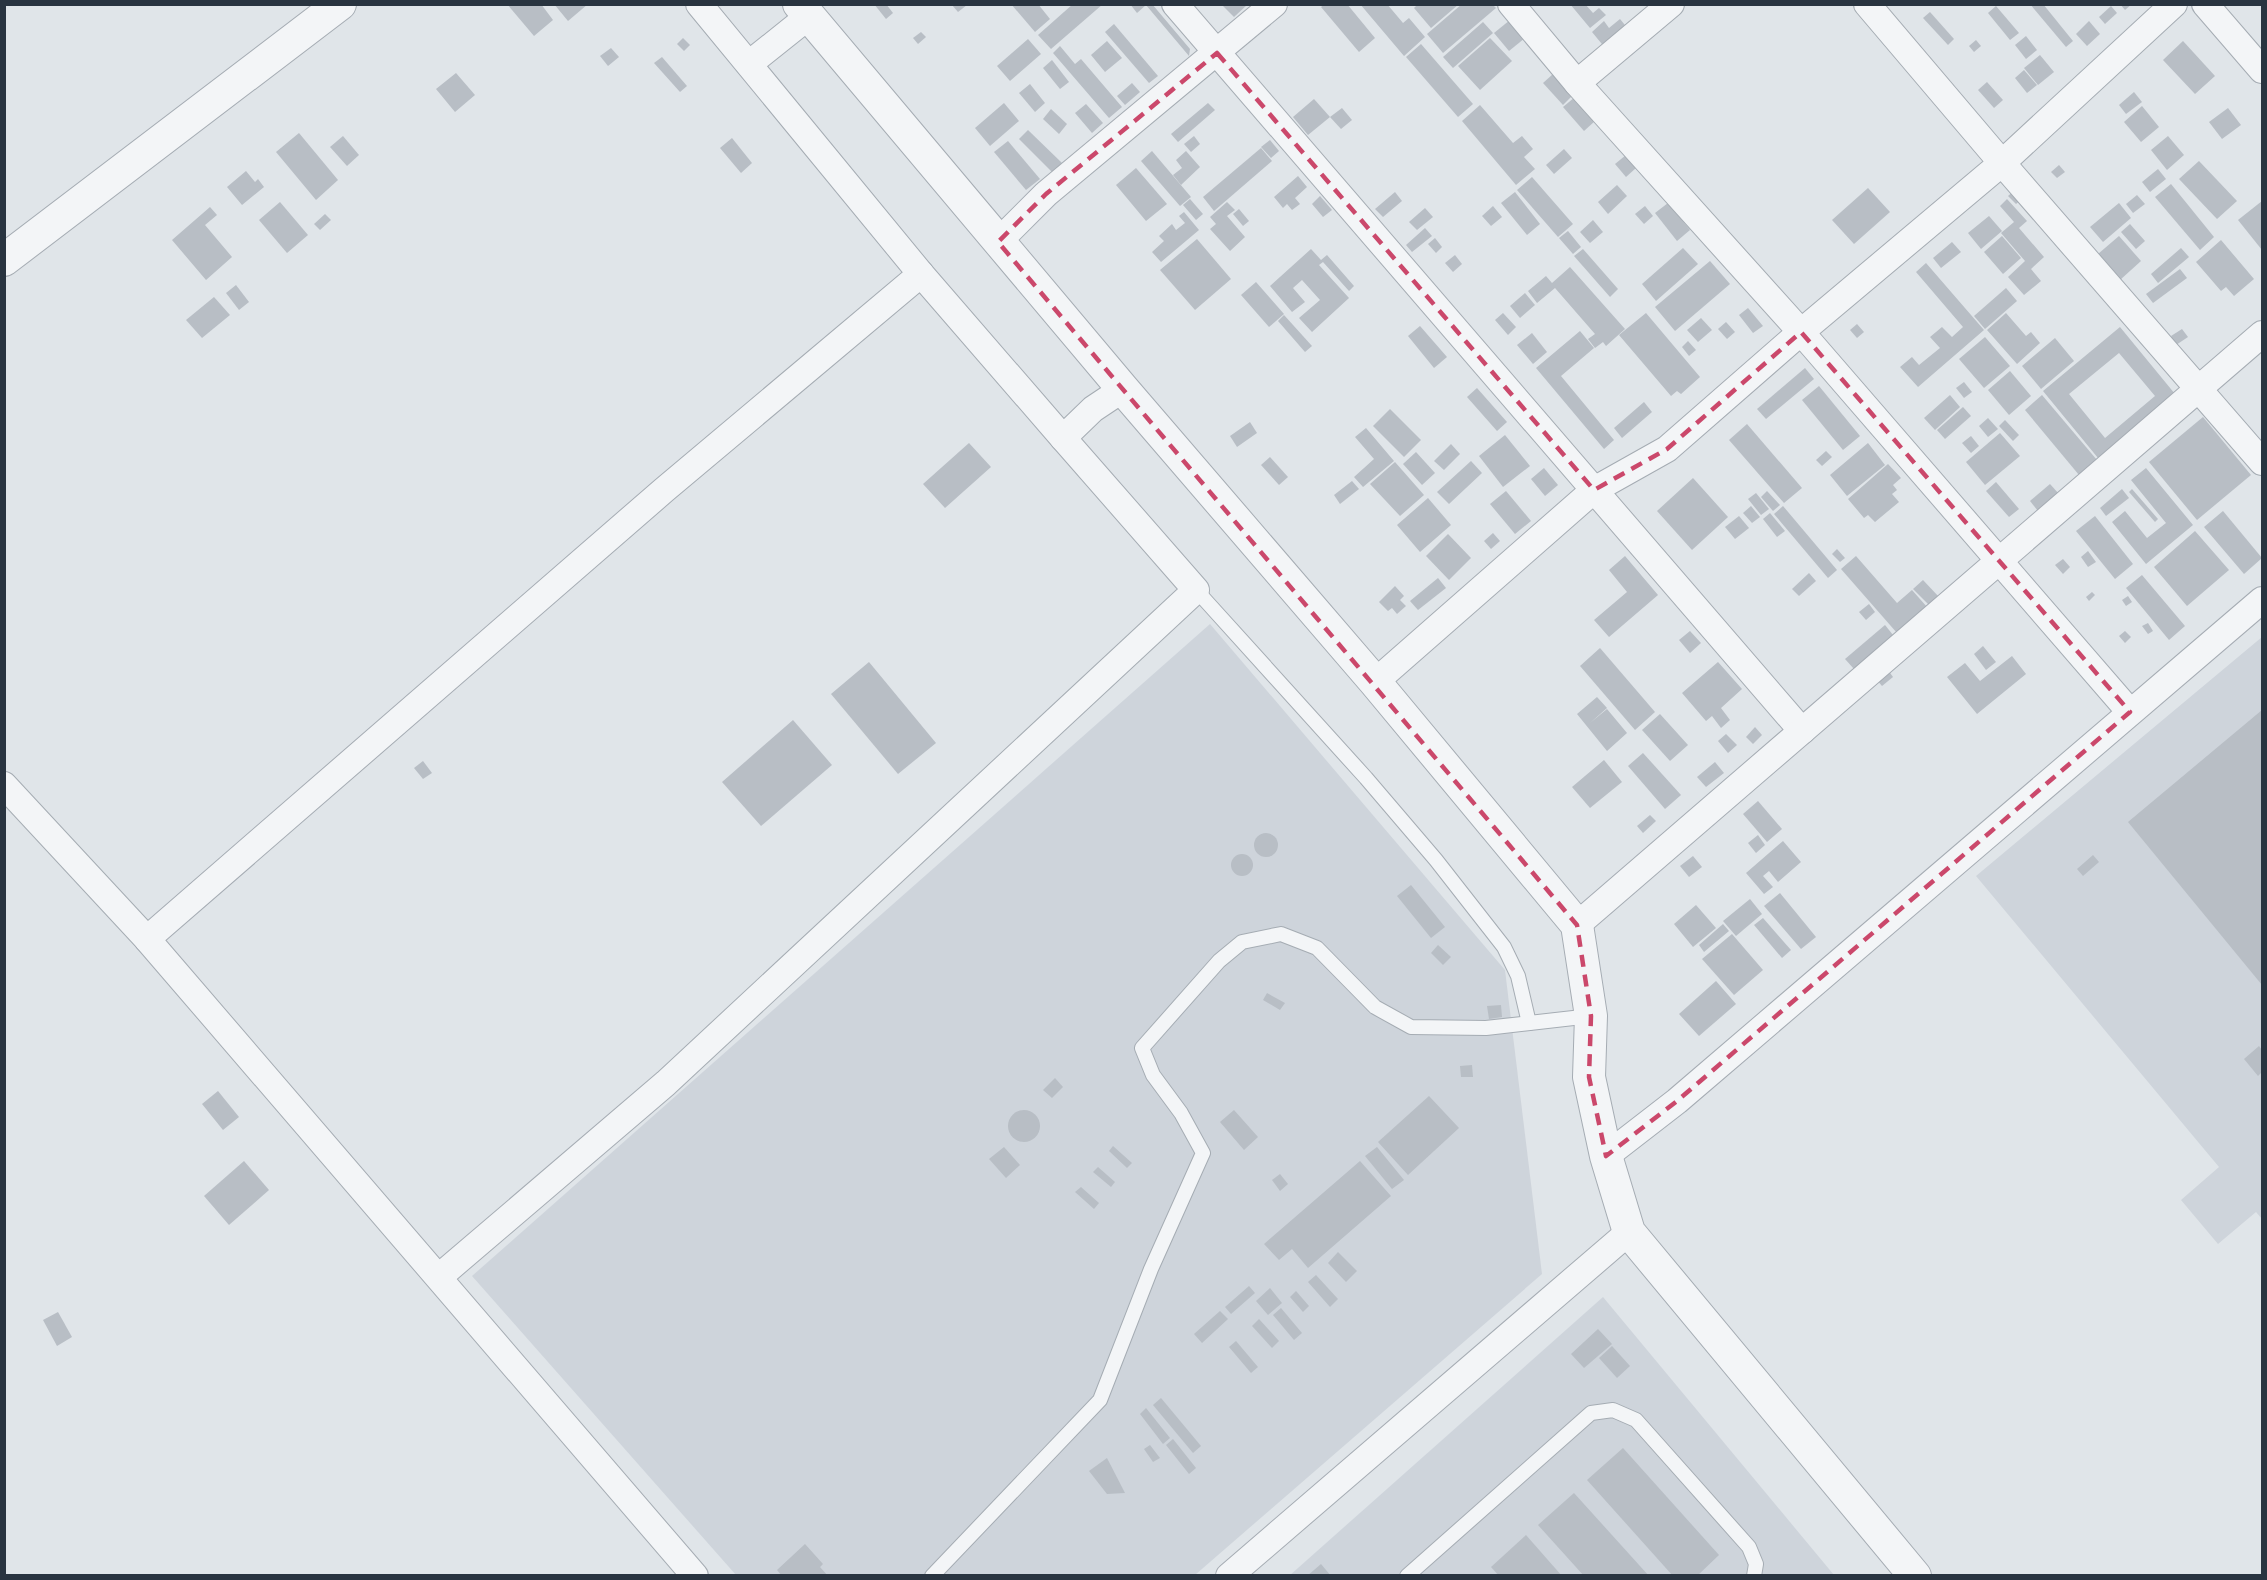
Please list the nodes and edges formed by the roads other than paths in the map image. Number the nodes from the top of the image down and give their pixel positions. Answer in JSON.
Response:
{"nodes":[{"id":1,"x":340,"y":4,"type":"edge"},
{"id":2,"x":699,"y":4,"type":"edge"},
{"id":3,"x":1175,"y":4,"type":"edge"},
{"id":4,"x":1274,"y":4,"type":"edge"},
{"id":5,"x":1511,"y":4,"type":"edge"},
{"id":6,"x":1671,"y":4,"type":"edge"},
{"id":7,"x":1867,"y":4,"type":"edge"},
{"id":8,"x":2174,"y":4,"type":"edge"},
{"id":9,"x":2205,"y":4,"type":"edge"},
{"id":10,"x":804,"y":10,"type":"edge"},
{"id":11,"x":1217,"y":53,"type":"junction"},
{"id":12,"x":754,"y":60,"type":"junction"},
{"id":13,"x":2262,"y":70,"type":"edge"},
{"id":14,"x":1577,"y":83,"type":"junction"},
{"id":15,"x":2002,"y":163,"type":"junction"},
{"id":16,"x":998,"y":242,"type":"junction"},
{"id":17,"x":4,"y":260,"type":"edge"},
{"id":18,"x":921,"y":274,"type":"junction"},
{"id":19,"x":1801,"y":332,"type":"junction"},
{"id":20,"x":2262,"y":334,"type":"edge"},
{"id":21,"x":2200,"y":388,"type":"junction"},
{"id":22,"x":1123,"y":389,"type":"junction"},
{"id":23,"x":1068,"y":434,"type":"junction"},
{"id":24,"x":2262,"y":462,"type":"edge"},
{"id":25,"x":1594,"y":490,"type":"junction"},
{"id":26,"x":1999,"y":561,"type":"junction"},
{"id":27,"x":1196,"y":590,"type":"junction"},
{"id":28,"x":2262,"y":600,"type":"edge"},
{"id":29,"x":1375,"y":682,"type":"junction"},
{"id":30,"x":2130,"y":712,"type":"junction"},
{"id":31,"x":1802,"y":731,"type":"junction"},
{"id":32,"x":4,"y":785,"type":"edge"},
{"id":33,"x":1577,"y":925,"type":"junction"},
{"id":34,"x":147,"y":939,"type":"junction"},
{"id":35,"x":1581,"y":1016,"type":"junction"},
{"id":36,"x":1529,"y":1023,"type":"junction"},
{"id":37,"x":1606,"y":1156,"type":"junction"},
{"id":38,"x":1629,"y":1232,"type":"junction"},
{"id":39,"x":439,"y":1276,"type":"junction"},
{"id":40,"x":695,"y":1575,"type":"edge"},
{"id":41,"x":932,"y":1575,"type":"edge"},
{"id":42,"x":1229,"y":1575,"type":"edge"},
{"id":43,"x":1407,"y":1575,"type":"edge"},
{"id":44,"x":1754,"y":1575,"type":"edge"},
{"id":45,"x":1915,"y":1575,"type":"edge"}],
"edges":[{"from":1,"to":17,"type":"street"},
{"from":2,"to":12,"type":"street"},
{"from":3,"to":11,"type":"street"},
{"from":4,"to":11,"type":"street"},
{"from":5,"to":14,"type":"street"},
{"from":6,"to":14,"type":"street"},
{"from":7,"to":15,"type":"street"},
{"from":8,"to":15,"type":"street"},
{"from":9,"to":13,"type":"street"},
{"from":10,"to":12,"type":"street"},
{"from":10,"to":16,"type":"street"},
{"from":11,"to":16,"type":"street"},
{"from":11,"to":25,"type":"street"},
{"from":12,"to":18,"type":"street"},
{"from":14,"to":19,"type":"street"},
{"from":15,"to":19,"type":"street"},
{"from":15,"to":21,"type":"street"},
{"from":16,"to":22,"type":"street"},
{"from":18,"to":23,"type":"street"},
{"from":18,"to":34,"type":"street"},
{"from":19,"to":25,"type":"street"},
{"from":19,"to":26,"type":"street"},
{"from":20,"to":21,"type":"street"},
{"from":21,"to":24,"type":"street"},
{"from":21,"to":26,"type":"street"},
{"from":22,"to":23,"type":"street"},
{"from":22,"to":29,"type":"street"},
{"from":23,"to":27,"type":"street"},
{"from":25,"to":29,"type":"street"},
{"from":25,"to":31,"type":"street"},
{"from":26,"to":30,"type":"street"},
{"from":26,"to":31,"type":"street"},
{"from":27,"to":36,"type":"lane"},
{"from":27,"to":39,"type":"street"},
{"from":28,"to":30,"type":"street"},
{"from":29,"to":33,"type":"street"},
{"from":30,"to":37,"type":"street"},
{"from":31,"to":33,"type":"street"},
{"from":32,"to":34,"type":"street"},
{"from":33,"to":35,"type":"street"},
{"from":34,"to":39,"type":"street"},
{"from":35,"to":36,"type":"lane"},
{"from":35,"to":37,"type":"street"},
{"from":36,"to":41,"type":"lane"},
{"from":37,"to":38,"type":"street"},
{"from":38,"to":42,"type":"street"},
{"from":38,"to":45,"type":"street"},
{"from":39,"to":40,"type":"street"},
{"from":43,"to":44,"type":"lane"}]}
